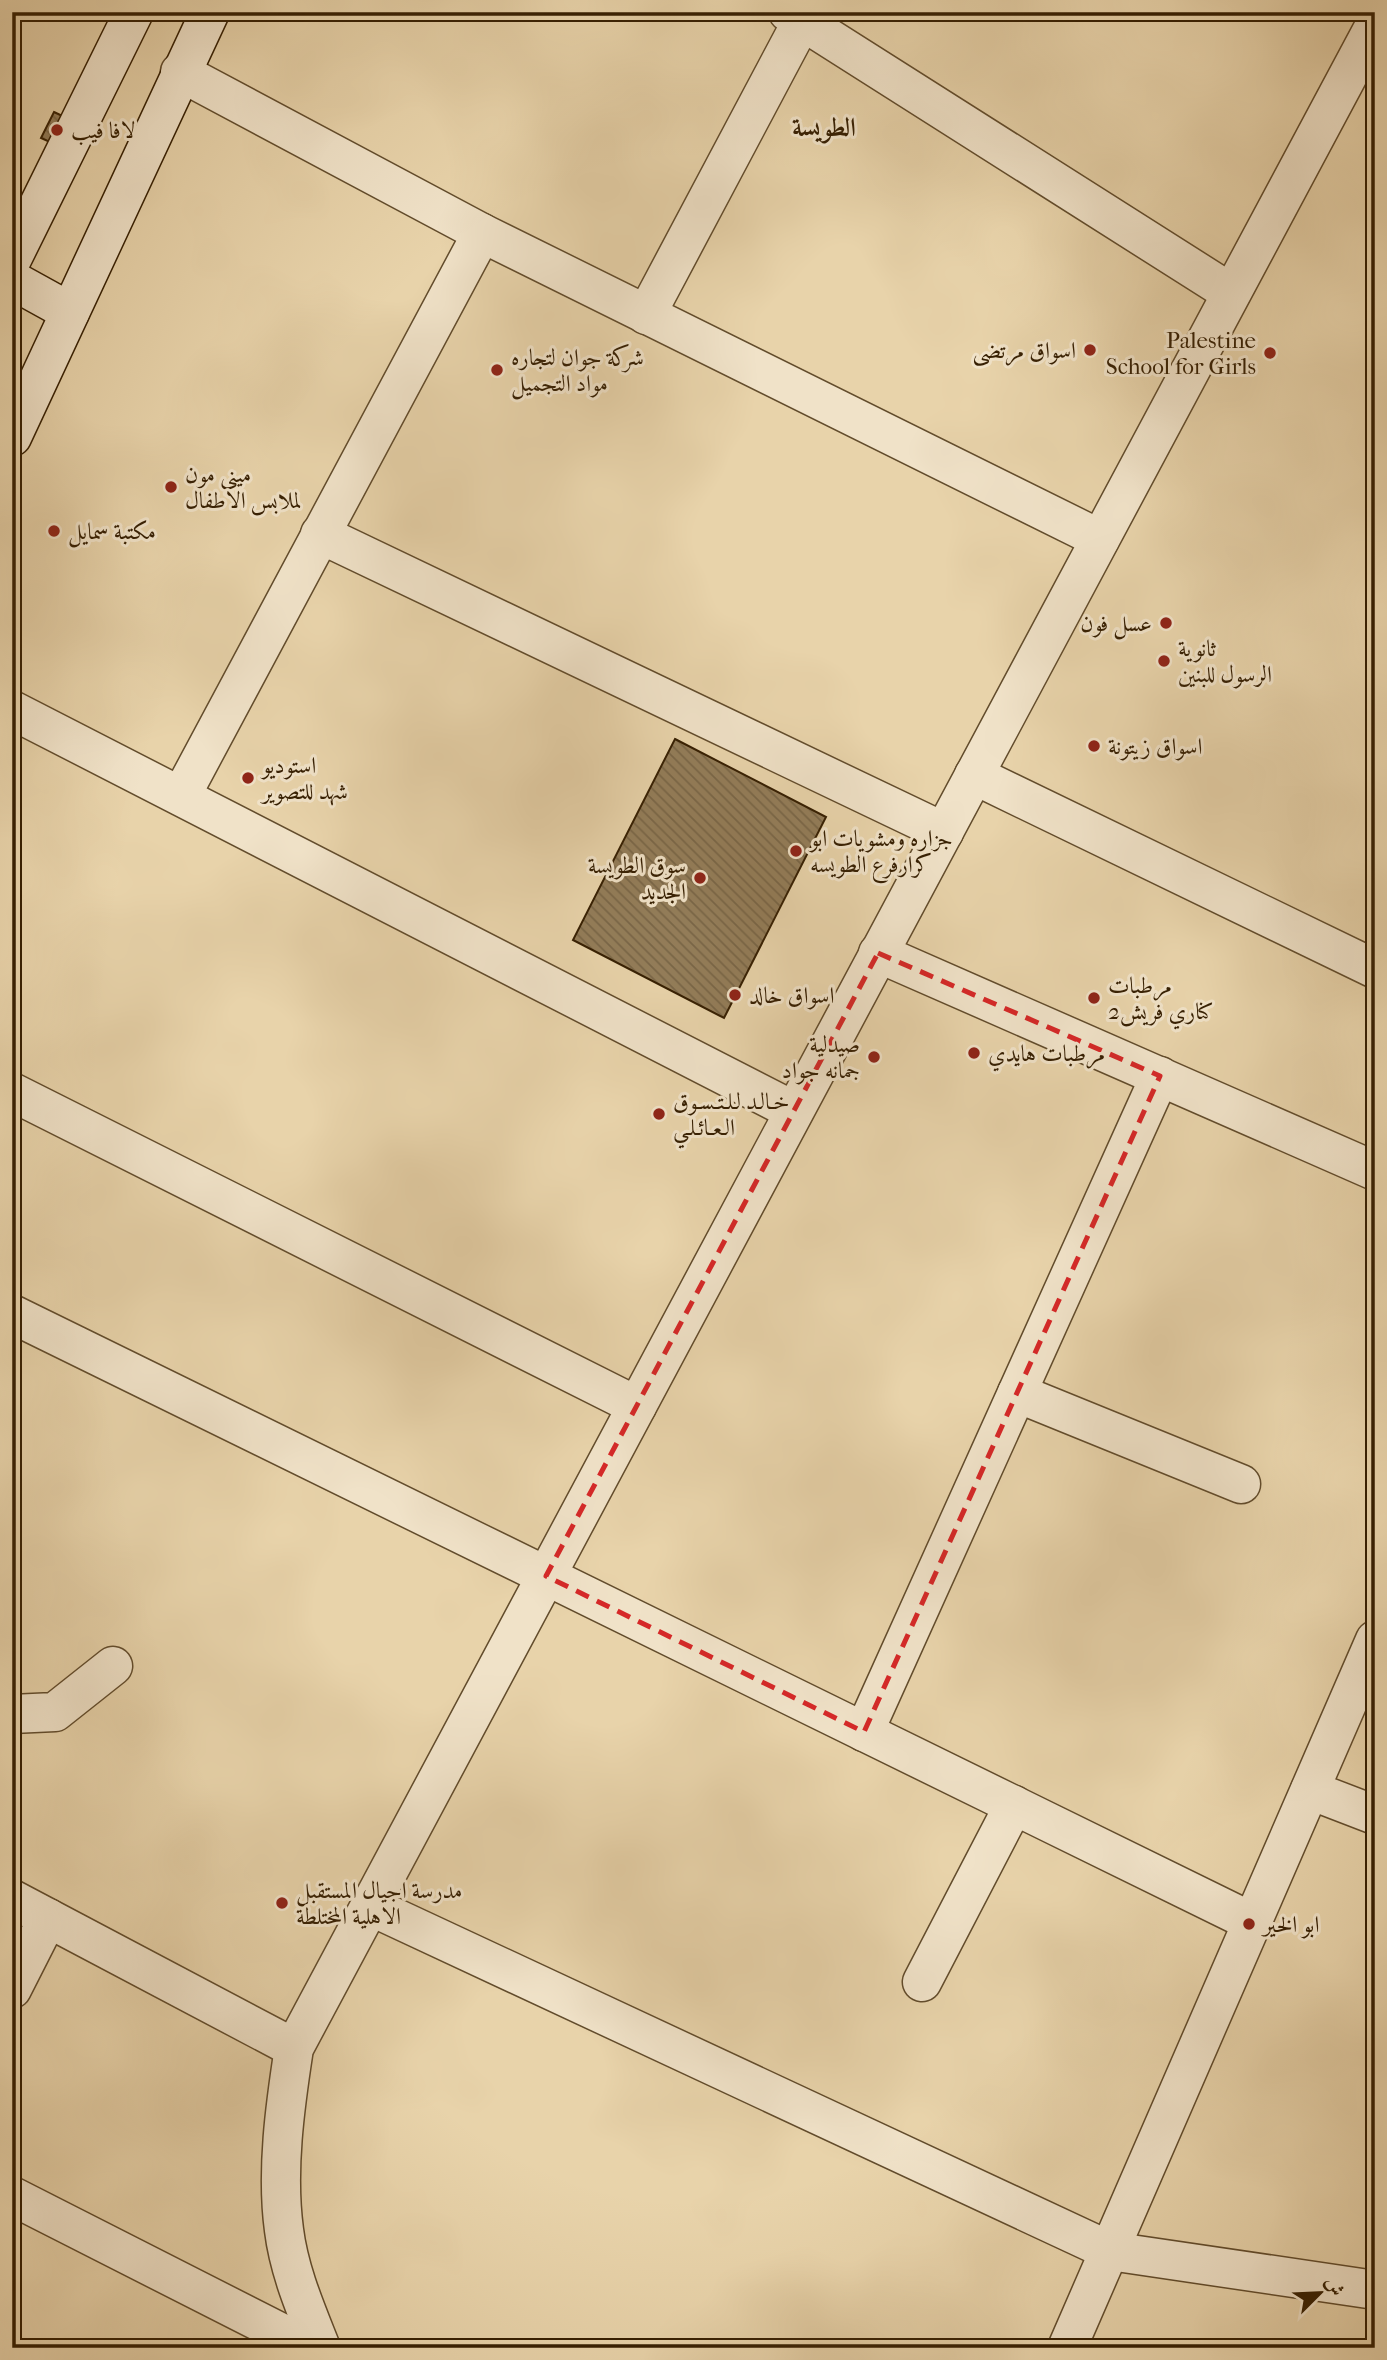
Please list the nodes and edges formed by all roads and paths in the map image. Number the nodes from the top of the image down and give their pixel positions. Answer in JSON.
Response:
{"nodes":[{"id":1,"x":134,"y":12,"type":"edge"},
{"id":2,"x":210,"y":12,"type":"edge"},
{"id":3,"x":815,"y":21,"type":"edge"},
{"id":4,"x":1375,"y":25,"type":"edge"},
{"id":5,"x":180,"y":72,"type":"junction"},
{"id":6,"x":482,"y":233,"type":"junction"},
{"id":7,"x":12,"y":259,"type":"edge"},
{"id":8,"x":12,"y":281,"type":"edge"},
{"id":9,"x":1231,"y":293,"type":"junction"},
{"id":10,"x":70,"y":312,"type":"junction"},
{"id":11,"x":646,"y":315,"type":"junction"},
{"id":12,"x":12,"y":437,"type":"edge"},
{"id":13,"x":320,"y":534,"type":"junction"},
{"id":14,"x":1100,"y":539,"type":"junction"},
{"id":15,"x":12,"y":710,"type":"edge"},
{"id":16,"x":974,"y":775,"type":"junction"},
{"id":17,"x":181,"y":796,"type":"junction"},
{"id":18,"x":944,"y":832,"type":"junction"},
{"id":19,"x":878,"y":953,"type":"junction"},
{"id":20,"x":1375,"y":970,"type":"edge"},
{"id":21,"x":1160,"y":1076,"type":"junction"},
{"id":22,"x":12,"y":1092,"type":"edge"},
{"id":23,"x":794,"y":1111,"type":"junction"},
{"id":24,"x":1375,"y":1171,"type":"edge"},
{"id":25,"x":12,"y":1314,"type":"edge"},
{"id":26,"x":1017,"y":1393,"type":"junction"},
{"id":27,"x":637,"y":1406,"type":"junction"},
{"id":28,"x":1241,"y":1484,"type":"dead end"},
{"id":29,"x":546,"y":1576,"type":"junction"},
{"id":30,"x":1375,"y":1640,"type":"edge"},
{"id":31,"x":113,"y":1666,"type":"dead end"},
{"id":32,"x":12,"y":1714,"type":"edge"},
{"id":33,"x":864,"y":1732,"type":"junction"},
{"id":34,"x":1310,"y":1790,"type":"junction"},
{"id":35,"x":1014,"y":1805,"type":"junction"},
{"id":36,"x":1375,"y":1815,"type":"edge"},
{"id":37,"x":12,"y":1899,"type":"edge"},
{"id":38,"x":370,"y":1906,"type":"junction"},
{"id":39,"x":48,"y":1918,"type":"junction"},
{"id":40,"x":1252,"y":1923,"type":"junction"},
{"id":41,"x":922,"y":1983,"type":"dead end"},
{"id":42,"x":12,"y":1989,"type":"edge"},
{"id":43,"x":294,"y":2048,"type":"junction"},
{"id":44,"x":12,"y":2196,"type":"edge"},
{"id":45,"x":1110,"y":2251,"type":"junction"},
{"id":46,"x":1375,"y":2290,"type":"edge"},
{"id":47,"x":311,"y":2348,"type":"edge"},
{"id":48,"x":321,"y":2348,"type":"edge"},
{"id":49,"x":1067,"y":2348,"type":"edge"}],
"edges":[{"from":1,"to":7,"type":"street"},
{"from":2,"to":5,"type":"street"},
{"from":3,"to":9,"type":"street"},
{"from":3,"to":11,"type":"street"},
{"from":4,"to":9,"type":"street"},
{"from":5,"to":6,"type":"street"},
{"from":5,"to":10,"type":"street"},
{"from":6,"to":11,"type":"street"},
{"from":6,"to":13,"type":"street"},
{"from":8,"to":10,"type":"street"},
{"from":9,"to":14,"type":"street"},
{"from":10,"to":12,"type":"street"},
{"from":11,"to":14,"type":"street"},
{"from":13,"to":17,"type":"street"},
{"from":13,"to":18,"type":"street"},
{"from":14,"to":16,"type":"street"},
{"from":15,"to":17,"type":"street"},
{"from":16,"to":18,"type":"street"},
{"from":16,"to":20,"type":"street"},
{"from":17,"to":23,"type":"street"},
{"from":18,"to":19,"type":"street"},
{"from":19,"to":21,"type":"street"},
{"from":19,"to":23,"type":"street"},
{"from":21,"to":24,"type":"street"},
{"from":21,"to":26,"type":"street"},
{"from":22,"to":27,"type":"street"},
{"from":23,"to":27,"type":"street"},
{"from":25,"to":29,"type":"street"},
{"from":26,"to":28,"type":"street"},
{"from":26,"to":33,"type":"street"},
{"from":27,"to":29,"type":"street"},
{"from":29,"to":33,"type":"street"},
{"from":29,"to":38,"type":"street"},
{"from":30,"to":34,"type":"street"},
{"from":31,"to":32,"type":"street"},
{"from":33,"to":35,"type":"street"},
{"from":34,"to":36,"type":"street"},
{"from":34,"to":40,"type":"street"},
{"from":35,"to":40,"type":"street"},
{"from":35,"to":41,"type":"street"},
{"from":37,"to":39,"type":"street"},
{"from":38,"to":43,"type":"street"},
{"from":38,"to":45,"type":"street"},
{"from":39,"to":42,"type":"street"},
{"from":39,"to":43,"type":"street"},
{"from":40,"to":45,"type":"street"},
{"from":43,"to":48,"type":"street"},
{"from":44,"to":47,"type":"street"},
{"from":45,"to":46,"type":"street"},
{"from":45,"to":49,"type":"street"}]}
